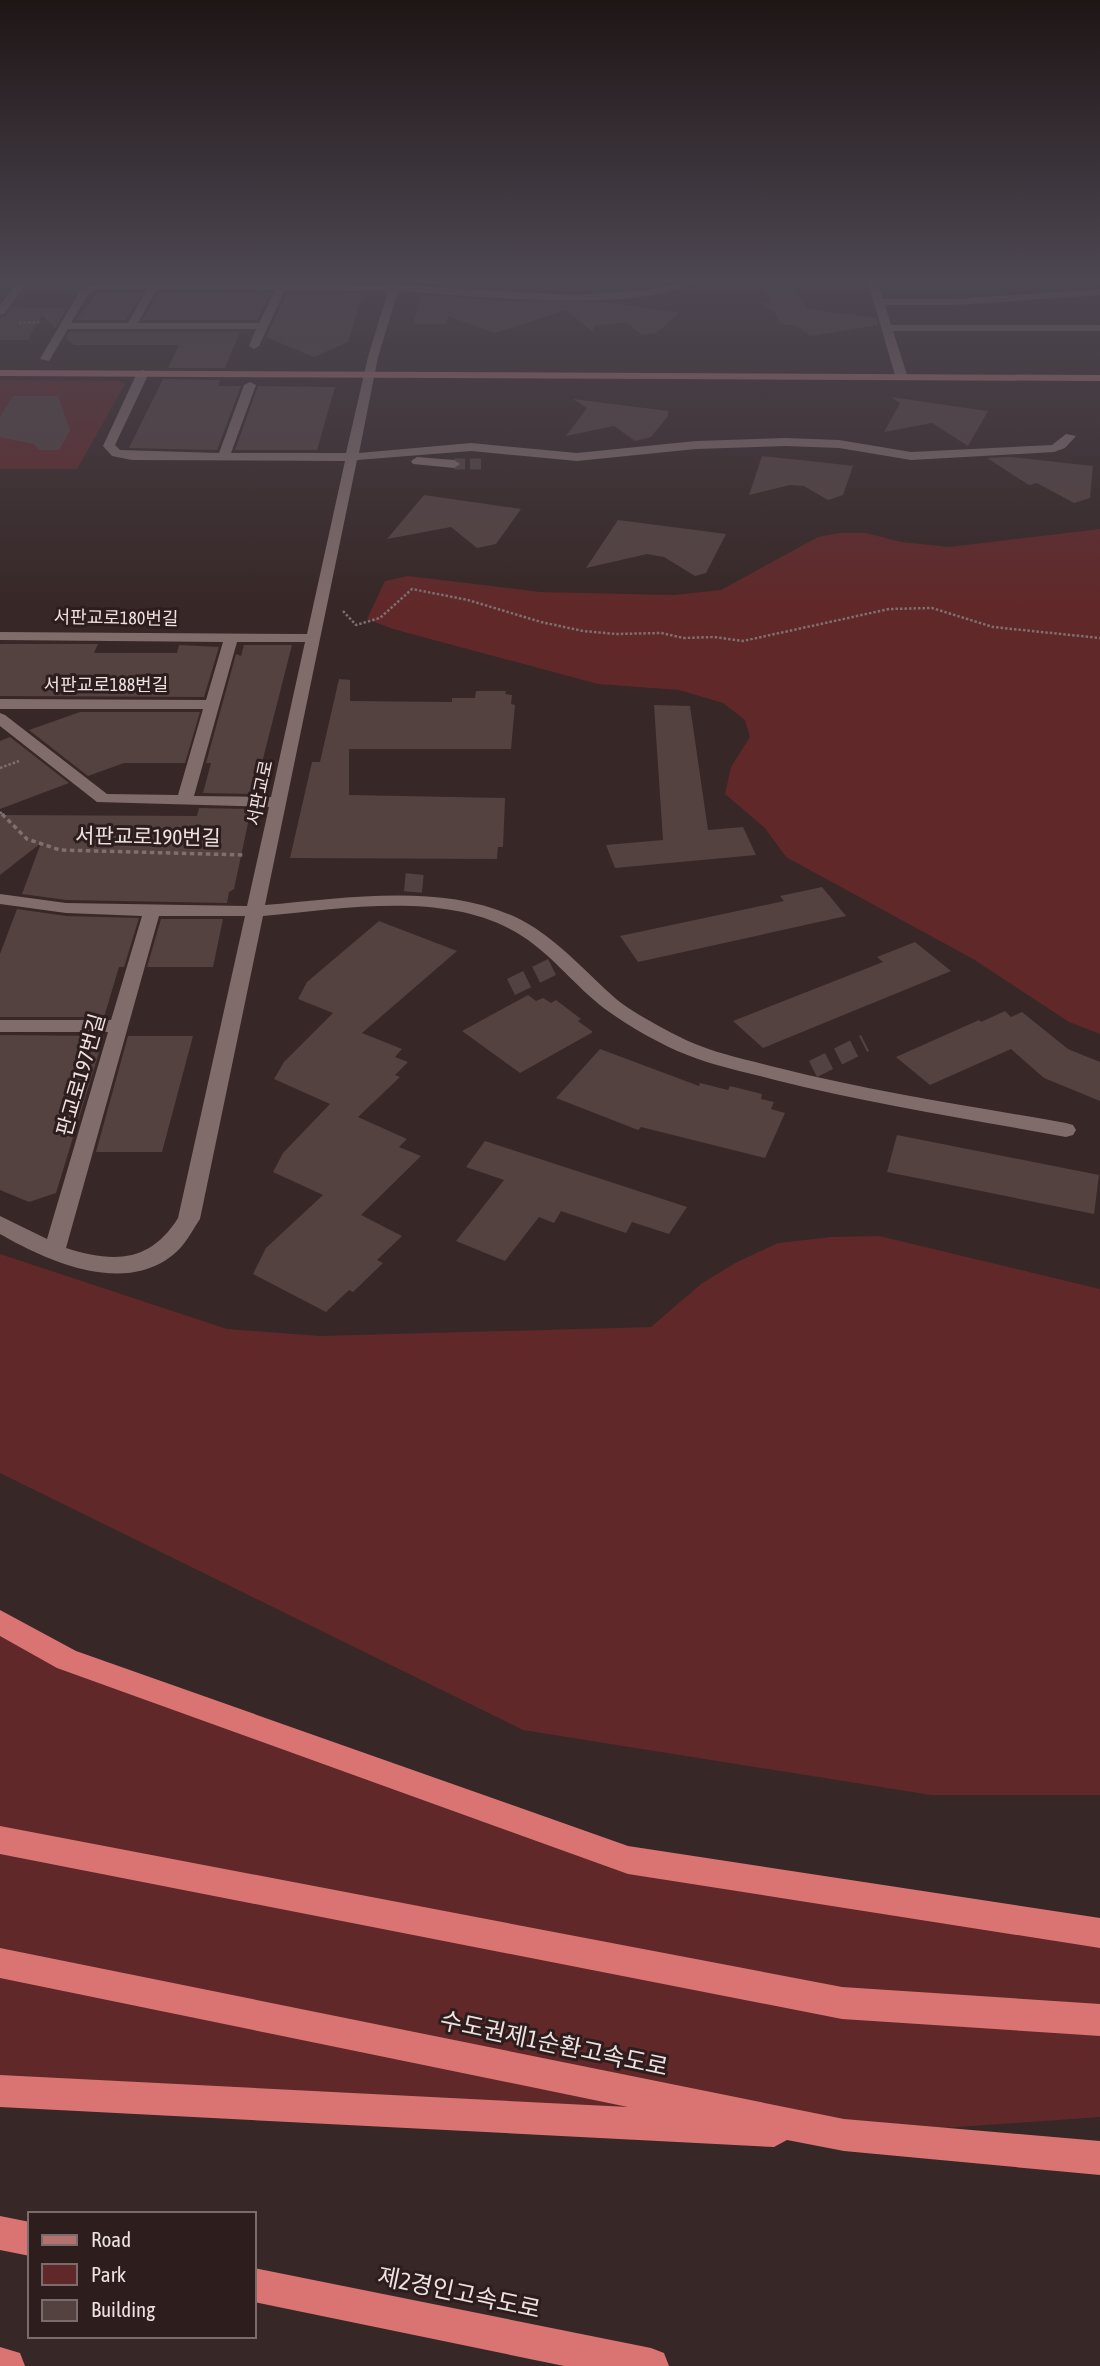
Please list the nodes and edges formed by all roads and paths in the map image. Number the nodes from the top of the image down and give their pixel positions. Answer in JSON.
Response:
{"nodes":[{"id":1,"x":136,"y":389,"type":"edge"},
{"id":2,"x":248,"y":389,"type":"edge"},
{"id":3,"x":366,"y":389,"type":"edge"},
{"id":4,"x":1070,"y":436,"type":"dead end"},
{"id":5,"x":384,"y":454,"type":"junction"},
{"id":6,"x":225,"y":456,"type":"junction"},
{"id":7,"x":352,"y":457,"type":"junction"},
{"id":8,"x":454,"y":464,"type":"tunnel mouth"},
{"id":9,"x":323,"y":595,"type":"junction"},
{"id":10,"x":0,"y":636,"type":"edge"},
{"id":11,"x":231,"y":638,"type":"junction"},
{"id":12,"x":314,"y":638,"type":"junction"},
{"id":13,"x":1100,"y":638,"type":"edge"},
{"id":14,"x":0,"y":704,"type":"edge"},
{"id":15,"x":212,"y":705,"type":"junction"},
{"id":16,"x":0,"y":719,"type":"edge"},
{"id":17,"x":185,"y":800,"type":"junction"},
{"id":18,"x":278,"y":802,"type":"junction"},
{"id":19,"x":0,"y":812,"type":"edge"},
{"id":20,"x":267,"y":855,"type":"junction"},
{"id":21,"x":0,"y":899,"type":"edge"},
{"id":22,"x":152,"y":911,"type":"junction"},
{"id":23,"x":255,"y":911,"type":"junction"},
{"id":24,"x":0,"y":1026,"type":"edge"},
{"id":25,"x":119,"y":1026,"type":"junction"},
{"id":26,"x":813,"y":1069,"type":"tunnel mouth"},
{"id":27,"x":793,"y":1079,"type":"junction"},
{"id":28,"x":1066,"y":1130,"type":"dead end"},
{"id":29,"x":0,"y":1224,"type":"edge"},
{"id":30,"x":54,"y":1252,"type":"junction"},
{"id":31,"x":0,"y":1622,"type":"edge"},
{"id":32,"x":0,"y":1840,"type":"edge"},
{"id":33,"x":1100,"y":1933,"type":"edge"},
{"id":34,"x":0,"y":1963,"type":"edge"},
{"id":35,"x":1100,"y":2020,"type":"edge"},
{"id":36,"x":0,"y":2091,"type":"edge"},
{"id":37,"x":844,"y":2135,"type":"junction"},
{"id":38,"x":1100,"y":2158,"type":"edge"},
{"id":39,"x":0,"y":2233,"type":"edge"},
{"id":40,"x":28,"y":2239,"type":"edge"},
{"id":41,"x":256,"y":2285,"type":"edge"},
{"id":42,"x":0,"y":2365,"type":"edge"},
{"id":43,"x":7,"y":2366,"type":"edge"},
{"id":44,"x":652,"y":2366,"type":"edge"}],
"edges":[{"from":1,"to":6,"type":"street"},
{"from":2,"to":6,"type":"street"},
{"from":3,"to":7,"type":"street","name":"서판교로"},
{"from":4,"to":5,"type":"street"},
{"from":5,"to":7,"type":"street"},
{"from":5,"to":8,"type":"street"},
{"from":6,"to":7,"type":"street"},
{"from":7,"to":9,"type":"street","name":"서판교로"},
{"from":9,"to":12,"type":"street","name":"서판교로"},
{"from":9,"to":13,"type":"path"},
{"from":10,"to":11,"type":"street","name":"서판교로180번길"},
{"from":11,"to":12,"type":"street","name":"서판교로180번길"},
{"from":11,"to":15,"type":"street"},
{"from":12,"to":18,"type":"street","name":"서판교로"},
{"from":14,"to":15,"type":"street","name":"서판교로188번길"},
{"from":15,"to":17,"type":"street"},
{"from":16,"to":17,"type":"street"},
{"from":17,"to":18,"type":"street"},
{"from":18,"to":20,"type":"street","name":"서판교로"},
{"from":19,"to":20,"type":"path","name":"서판교로190번길"},
{"from":20,"to":23,"type":"street","name":"서판교로"},
{"from":21,"to":22,"type":"street"},
{"from":22,"to":23,"type":"street"},
{"from":22,"to":25,"type":"street","name":"판교로197번길"},
{"from":23,"to":27,"type":"street"},
{"from":23,"to":30,"type":"street","name":"서판교로"},
{"from":24,"to":25,"type":"street"},
{"from":25,"to":30,"type":"street","name":"판교로197번길"},
{"from":26,"to":27,"type":"street"},
{"from":27,"to":28,"type":"street"},
{"from":29,"to":30,"type":"street"},
{"from":31,"to":33,"type":"highway"},
{"from":32,"to":35,"type":"highway"},
{"from":34,"to":37,"type":"highway","name":"수도권제1순환고속도로"},
{"from":36,"to":37,"type":"highway"},
{"from":37,"to":38,"type":"highway","name":"수도권제1순환고속도로"},
{"from":39,"to":40,"type":"highway"},
{"from":41,"to":44,"type":"highway","name":"제2경인고속도로"},
{"from":42,"to":43,"type":"highway"}]}
